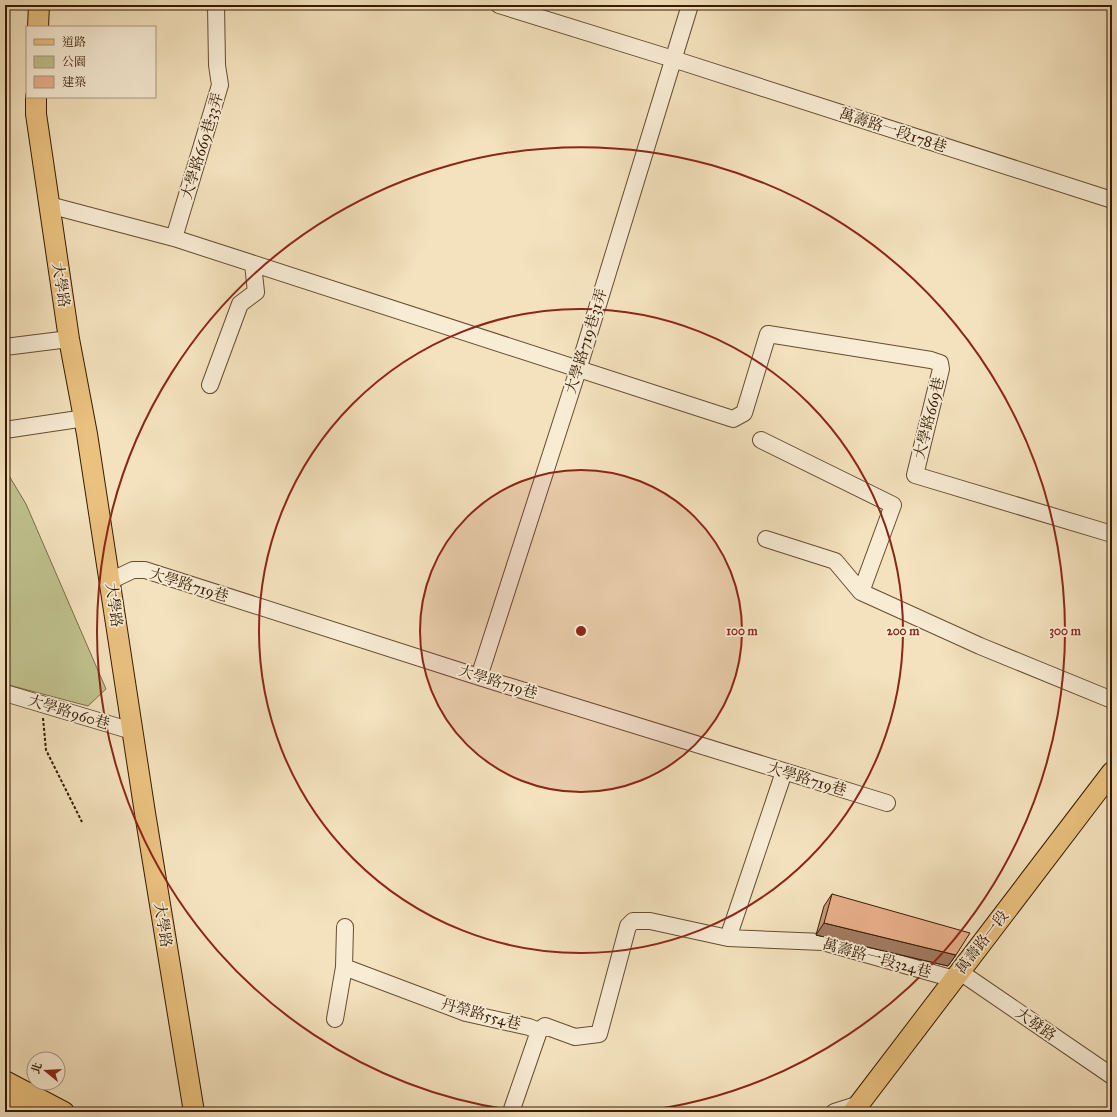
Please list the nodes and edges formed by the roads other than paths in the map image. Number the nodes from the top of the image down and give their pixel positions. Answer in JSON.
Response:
{"nodes":[{"id":1,"x":39,"y":5,"type":"edge"},
{"id":2,"x":216,"y":5,"type":"edge"},
{"id":3,"x":499,"y":5,"type":"edge"},
{"id":4,"x":690,"y":5,"type":"edge"},
{"id":5,"x":38,"y":26,"type":"edge"},
{"id":6,"x":673,"y":59,"type":"junction"},
{"id":7,"x":36,"y":98,"type":"edge"},
{"id":8,"x":1112,"y":200,"type":"edge"},
{"id":9,"x":49,"y":205,"type":"junction"},
{"id":10,"x":174,"y":238,"type":"junction"},
{"id":11,"x":253,"y":264,"type":"junction"},
{"id":12,"x":69,"y":339,"type":"junction"},
{"id":13,"x":5,"y":346,"type":"edge"},
{"id":14,"x":578,"y":370,"type":"junction"},
{"id":15,"x":210,"y":385,"type":"dead end"},
{"id":16,"x":85,"y":418,"type":"junction"},
{"id":17,"x":5,"y":430,"type":"edge"},
{"id":18,"x":761,"y":440,"type":"dead end"},
{"id":19,"x":1112,"y":534,"type":"edge"},
{"id":20,"x":766,"y":539,"type":"dead end"},
{"id":21,"x":110,"y":580,"type":"junction"},
{"id":22,"x":861,"y":592,"type":"junction"},
{"id":23,"x":479,"y":677,"type":"junction"},
{"id":24,"x":5,"y":693,"type":"edge"},
{"id":25,"x":1112,"y":700,"type":"edge"},
{"id":26,"x":132,"y":731,"type":"junction"},
{"id":27,"x":784,"y":772,"type":"junction"},
{"id":28,"x":1108,"y":783,"type":"edge"},
{"id":29,"x":887,"y":803,"type":"dead end"},
{"id":30,"x":345,"y":927,"type":"dead end"},
{"id":31,"x":728,"y":938,"type":"junction"},
{"id":32,"x":344,"y":967,"type":"junction"},
{"id":33,"x":957,"y":975,"type":"junction"},
{"id":34,"x":335,"y":1019,"type":"dead end"},
{"id":35,"x":539,"y":1031,"type":"junction"},
{"id":36,"x":1112,"y":1076,"type":"edge"},
{"id":37,"x":5,"y":1081,"type":"edge"},
{"id":38,"x":5,"y":1100,"type":"edge"},
{"id":39,"x":857,"y":1109,"type":"edge"},
{"id":40,"x":28,"y":1112,"type":"edge"},
{"id":41,"x":64,"y":1112,"type":"edge"},
{"id":42,"x":194,"y":1112,"type":"edge"},
{"id":43,"x":511,"y":1112,"type":"edge"},
{"id":44,"x":834,"y":1112,"type":"edge"}],
"edges":[{"from":1,"to":5,"type":"main road"},
{"from":2,"to":10,"type":"street","name":"大學路669巷33弄"},
{"from":3,"to":6,"type":"street"},
{"from":4,"to":6,"type":"street","name":"大學路719巷31弄"},
{"from":6,"to":8,"type":"street","name":"萬壽路一段178巷"},
{"from":6,"to":14,"type":"street","name":"大學路719巷31弄"},
{"from":7,"to":9,"type":"main road","name":"大學路"},
{"from":9,"to":10,"type":"street"},
{"from":9,"to":12,"type":"main road","name":"大學路"},
{"from":10,"to":11,"type":"street"},
{"from":11,"to":14,"type":"street"},
{"from":11,"to":15,"type":"street"},
{"from":12,"to":13,"type":"street"},
{"from":12,"to":16,"type":"main road","name":"大學路"},
{"from":14,"to":19,"type":"street","name":"大學路669巷"},
{"from":14,"to":23,"type":"street","name":"大學路719巷31弄"},
{"from":16,"to":17,"type":"street"},
{"from":16,"to":21,"type":"main road","name":"大學路"},
{"from":18,"to":22,"type":"street"},
{"from":20,"to":22,"type":"street"},
{"from":21,"to":23,"type":"street","name":"大學路719巷"},
{"from":21,"to":26,"type":"main road","name":"大學路"},
{"from":22,"to":25,"type":"street"},
{"from":23,"to":27,"type":"street","name":"大學路719巷"},
{"from":24,"to":26,"type":"street","name":"大學路960巷"},
{"from":26,"to":42,"type":"main road","name":"大學路"},
{"from":27,"to":29,"type":"street","name":"大學路719巷"},
{"from":27,"to":31,"type":"street"},
{"from":28,"to":33,"type":"main road","name":"萬壽路一段"},
{"from":30,"to":32,"type":"street"},
{"from":31,"to":33,"type":"street","name":"萬壽路一段324巷"},
{"from":31,"to":35,"type":"street","name":"萬壽路一段324巷"},
{"from":32,"to":34,"type":"street"},
{"from":32,"to":35,"type":"street","name":"丹榮路554巷"},
{"from":33,"to":36,"type":"street","name":"大發路"},
{"from":33,"to":39,"type":"main road","name":"萬壽路一段"},
{"from":35,"to":43,"type":"street","name":"丹榮路554巷"},
{"from":37,"to":41,"type":"main road"},
{"from":38,"to":40,"type":"main road"},
{"from":39,"to":44,"type":"street"}]}
